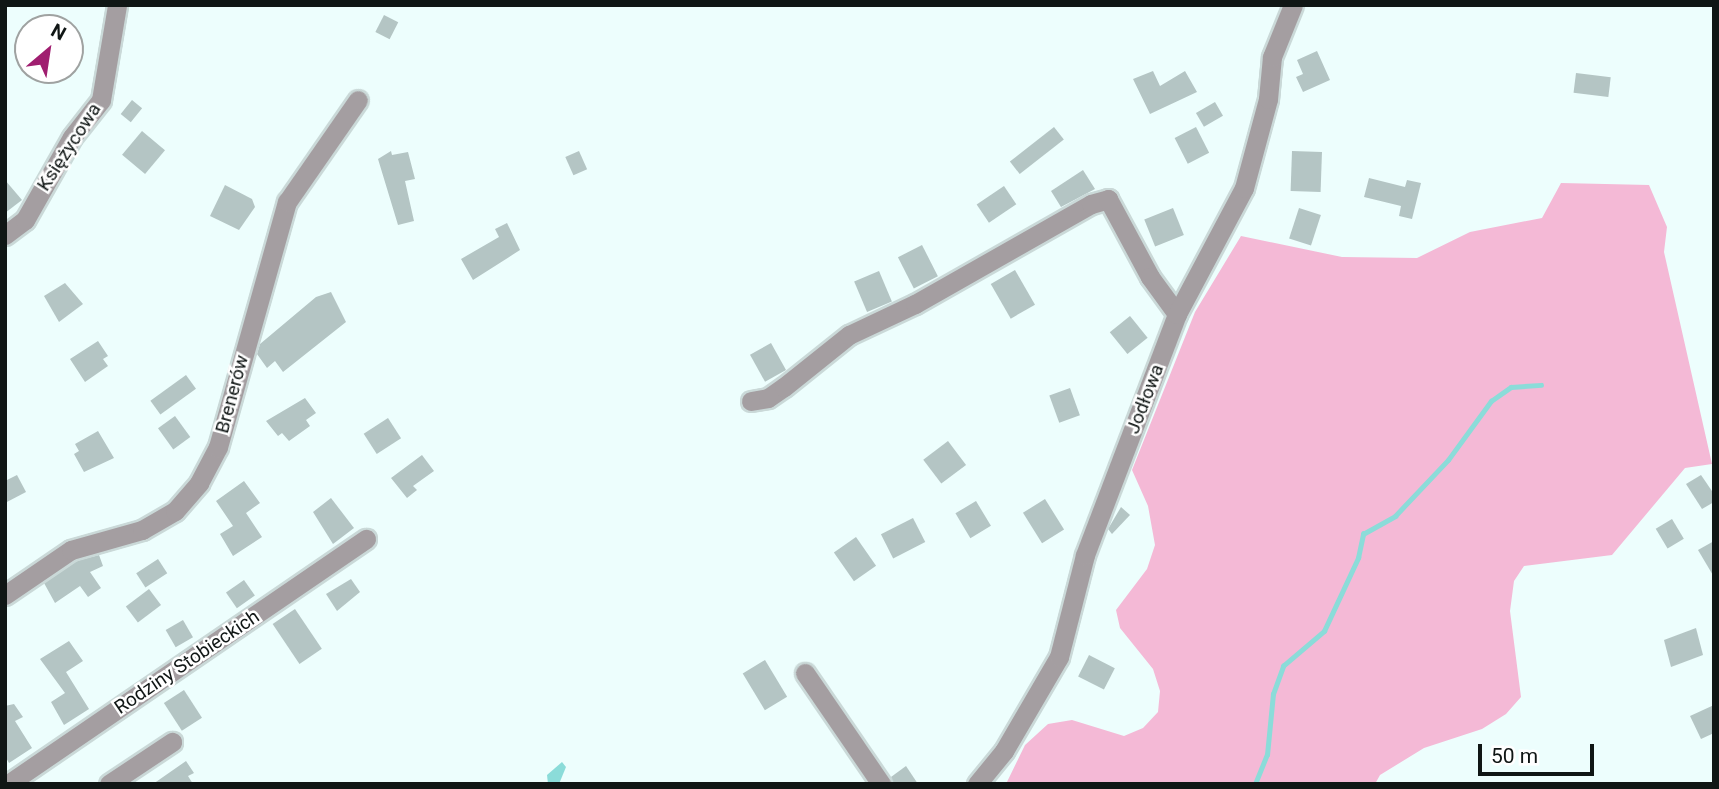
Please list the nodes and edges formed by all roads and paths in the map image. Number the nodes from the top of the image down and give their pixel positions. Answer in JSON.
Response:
{"nodes":[{"id":1,"x":117,"y":5,"type":"edge"},
{"id":2,"x":1293,"y":5,"type":"edge"},
{"id":3,"x":358,"y":100,"type":"dead end"},
{"id":4,"x":5,"y":235,"type":"edge"},
{"id":5,"x":1177,"y":314,"type":"junction"},
{"id":6,"x":751,"y":401,"type":"dead end"},
{"id":7,"x":366,"y":539,"type":"dead end"},
{"id":8,"x":5,"y":595,"type":"edge"},
{"id":9,"x":805,"y":673,"type":"dead end"},
{"id":10,"x":172,"y":742,"type":"dead end"},
{"id":11,"x":8,"y":784,"type":"edge"},
{"id":12,"x":109,"y":784,"type":"edge"},
{"id":13,"x":881,"y":784,"type":"edge"},
{"id":14,"x":977,"y":784,"type":"edge"}],
"edges":[{"from":1,"to":4,"type":"street","name":"Księżycowa"},
{"from":2,"to":5,"type":"street","name":"Jodłowa"},
{"from":3,"to":8,"type":"street","name":"Brenerów"},
{"from":5,"to":6,"type":"street"},
{"from":5,"to":14,"type":"street","name":"Jodłowa"},
{"from":7,"to":11,"type":"street","name":"Rodziny Stobieckich"},
{"from":9,"to":13,"type":"street"},
{"from":10,"to":12,"type":"street"}]}
